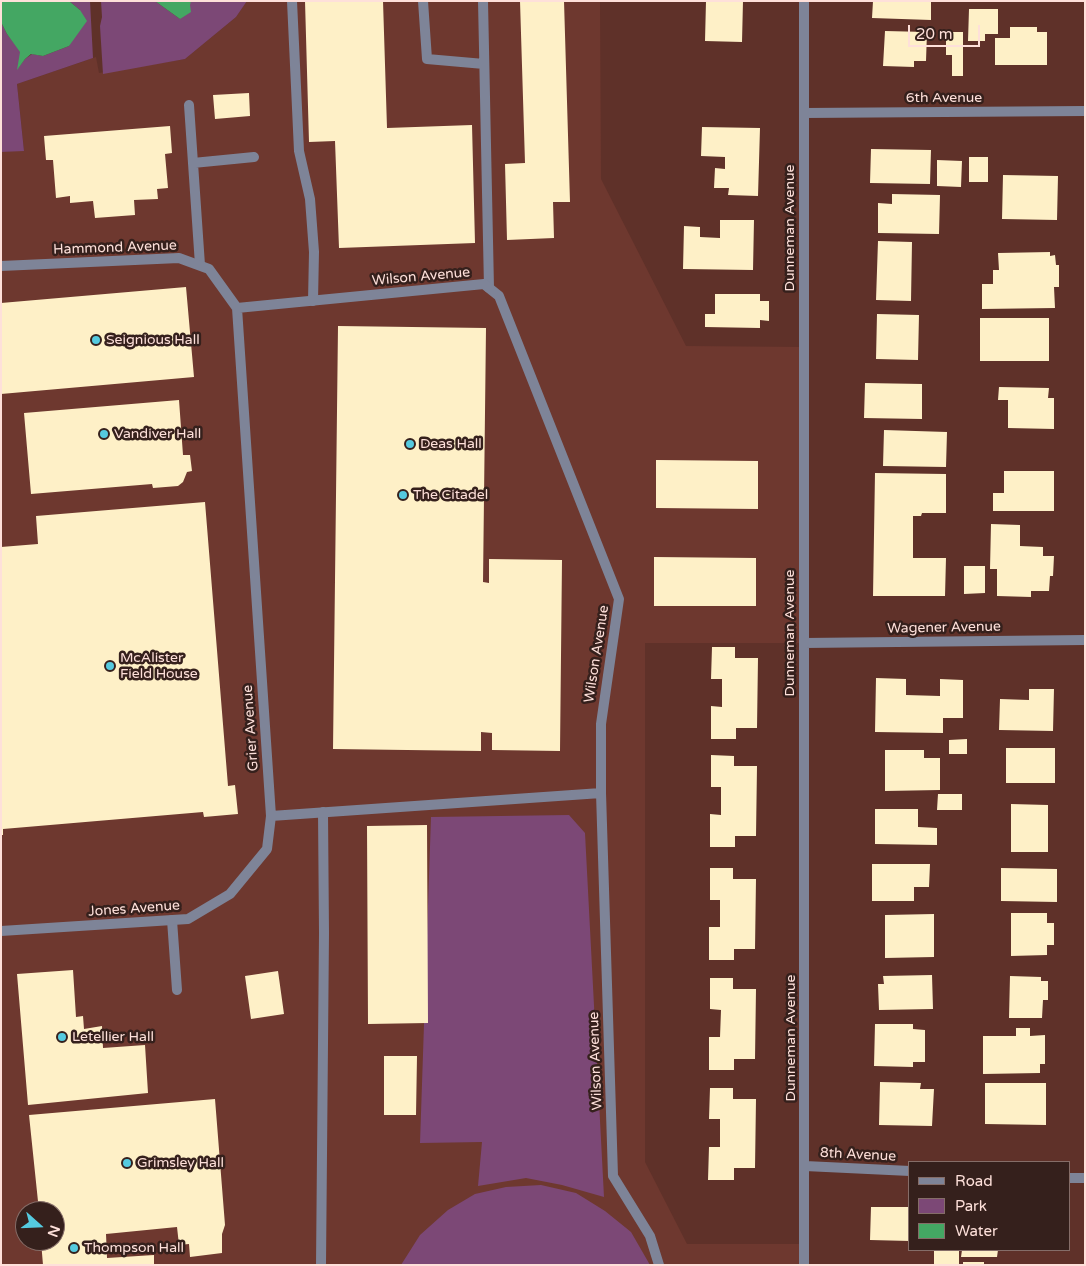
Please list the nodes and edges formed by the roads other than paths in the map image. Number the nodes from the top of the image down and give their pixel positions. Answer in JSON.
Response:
{"nodes":[{"id":1,"x":292,"y":1,"type":"edge"},
{"id":2,"x":424,"y":1,"type":"edge"},
{"id":3,"x":483,"y":1,"type":"edge"},
{"id":4,"x":804,"y":1,"type":"edge"},
{"id":5,"x":484,"y":64,"type":"junction"},
{"id":6,"x":189,"y":105,"type":"dead end"},
{"id":7,"x":1085,"y":111,"type":"edge"},
{"id":8,"x":804,"y":113,"type":"junction"},
{"id":9,"x":254,"y":156,"type":"dead end"},
{"id":10,"x":194,"y":163,"type":"junction"},
{"id":11,"x":200,"y":265,"type":"junction"},
{"id":12,"x":1,"y":266,"type":"edge"},
{"id":13,"x":489,"y":288,"type":"junction"},
{"id":14,"x":312,"y":301,"type":"junction"},
{"id":15,"x":237,"y":308,"type":"junction"},
{"id":16,"x":1085,"y":640,"type":"edge"},
{"id":17,"x":804,"y":643,"type":"junction"},
{"id":18,"x":601,"y":793,"type":"junction"},
{"id":19,"x":323,"y":812,"type":"junction"},
{"id":20,"x":271,"y":816,"type":"junction"},
{"id":21,"x":172,"y":920,"type":"junction"},
{"id":22,"x":1,"y":931,"type":"edge"},
{"id":23,"x":178,"y":990,"type":"dead end"},
{"id":24,"x":805,"y":1166,"type":"junction"},
{"id":25,"x":908,"y":1171,"type":"edge"},
{"id":26,"x":1071,"y":1178,"type":"edge"},
{"id":27,"x":1085,"y":1178,"type":"edge"},
{"id":28,"x":321,"y":1265,"type":"edge"},
{"id":29,"x":659,"y":1265,"type":"edge"},
{"id":30,"x":804,"y":1265,"type":"edge"}],
"edges":[{"from":1,"to":14,"type":"street"},
{"from":2,"to":5,"type":"street"},
{"from":3,"to":5,"type":"street"},
{"from":4,"to":8,"type":"street","name":"Dunneman Avenue"},
{"from":5,"to":13,"type":"street"},
{"from":6,"to":10,"type":"street"},
{"from":7,"to":8,"type":"street","name":"6th Avenue"},
{"from":8,"to":17,"type":"street","name":"Dunneman Avenue"},
{"from":9,"to":10,"type":"street"},
{"from":10,"to":11,"type":"street"},
{"from":11,"to":12,"type":"street","name":"Hammond Avenue"},
{"from":11,"to":15,"type":"street","name":"Hammond Avenue"},
{"from":13,"to":14,"type":"street","name":"Wilson Avenue"},
{"from":13,"to":18,"type":"street","name":"Wilson Avenue"},
{"from":14,"to":15,"type":"street","name":"Wilson Avenue"},
{"from":15,"to":20,"type":"street","name":"Grier Avenue"},
{"from":16,"to":17,"type":"street","name":"Wagener Avenue"},
{"from":17,"to":24,"type":"street","name":"Dunneman Avenue"},
{"from":18,"to":19,"type":"street"},
{"from":18,"to":29,"type":"street","name":"Wilson Avenue"},
{"from":19,"to":20,"type":"street"},
{"from":19,"to":28,"type":"street"},
{"from":20,"to":21,"type":"street","name":"Jones Avenue"},
{"from":21,"to":22,"type":"street","name":"Jones Avenue"},
{"from":21,"to":23,"type":"street"},
{"from":24,"to":25,"type":"street","name":"8th Avenue"},
{"from":24,"to":30,"type":"street","name":"Dunneman Avenue"},
{"from":26,"to":27,"type":"street"}]}
